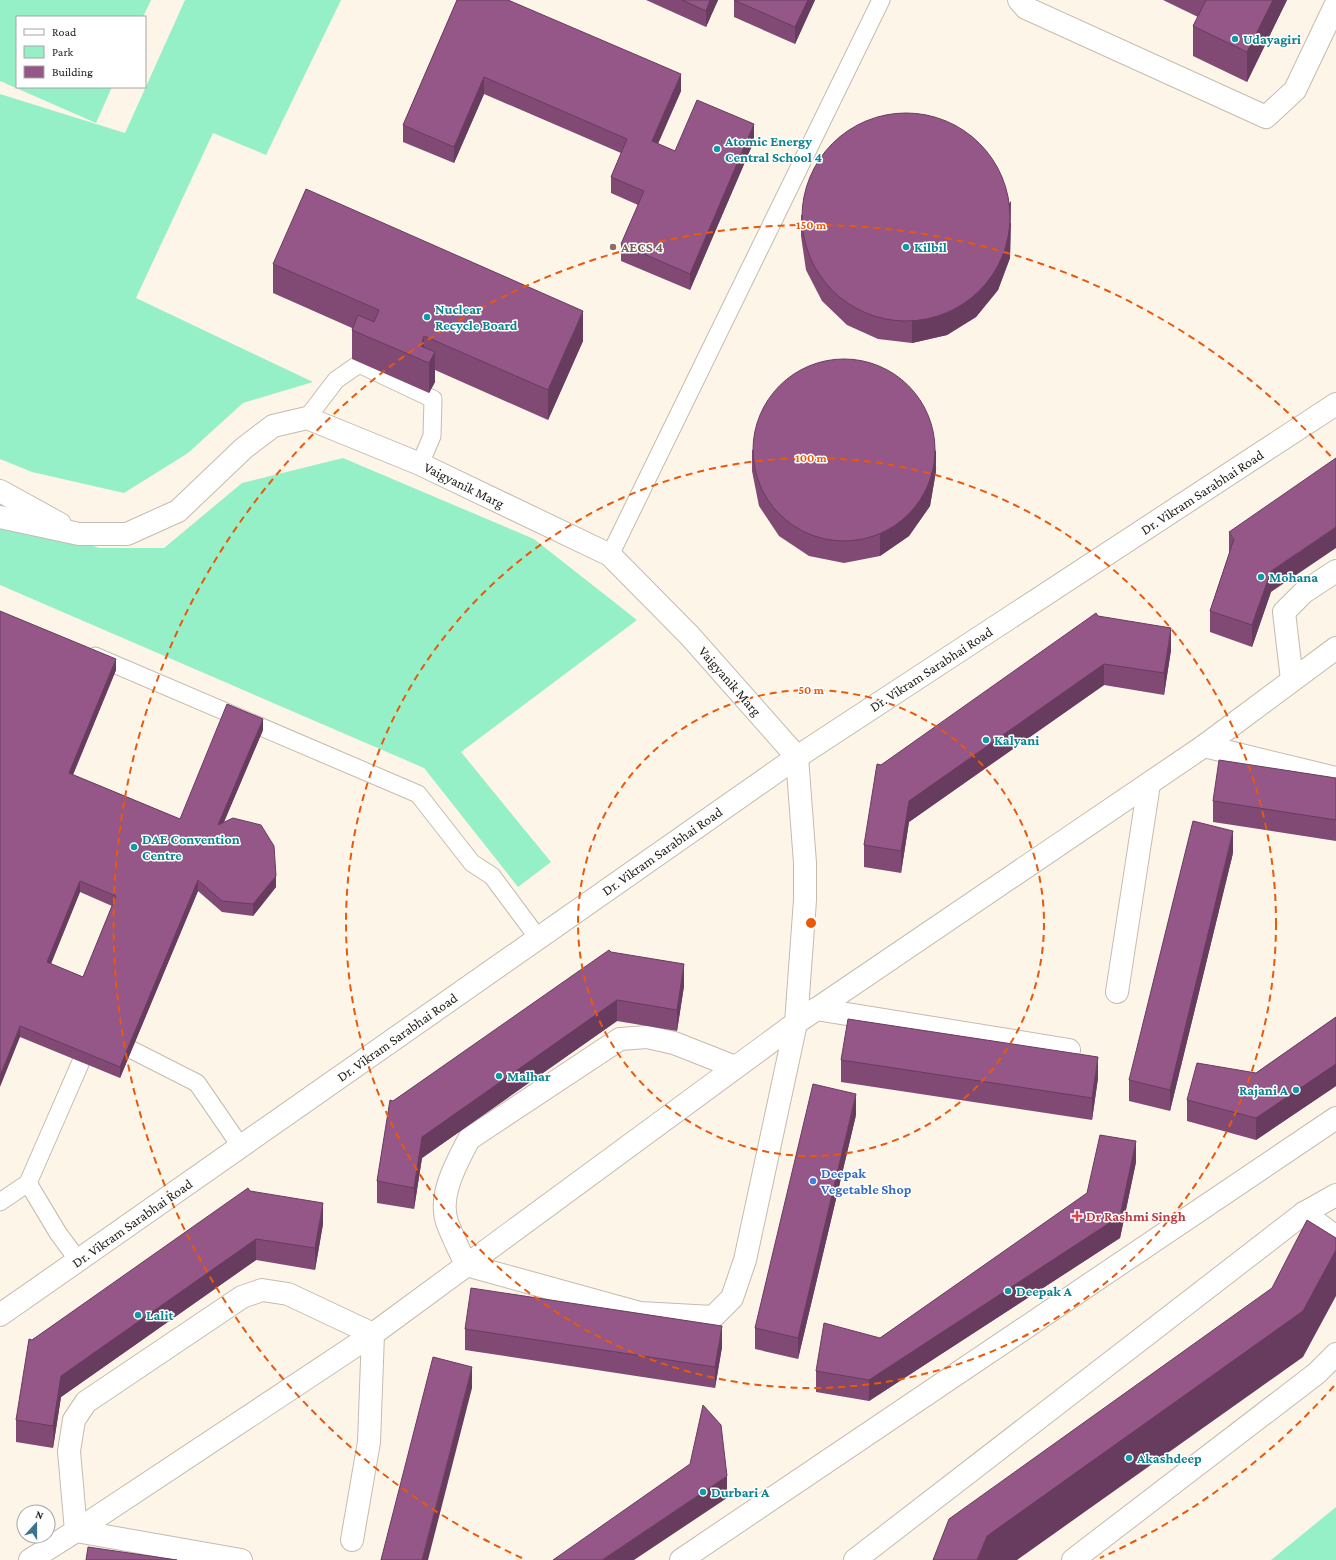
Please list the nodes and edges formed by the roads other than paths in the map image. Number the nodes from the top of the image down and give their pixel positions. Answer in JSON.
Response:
{"nodes":[{"id":1,"x":881,"y":0,"type":"edge"},
{"id":2,"x":1019,"y":0,"type":"edge"},
{"id":3,"x":1336,"y":4,"type":"edge"},
{"id":4,"x":1336,"y":404,"type":"edge"},
{"id":5,"x":307,"y":418,"type":"junction"},
{"id":6,"x":420,"y":464,"type":"junction"},
{"id":7,"x":0,"y":491,"type":"edge"},
{"id":8,"x":0,"y":517,"type":"edge"},
{"id":9,"x":79,"y":534,"type":"junction"},
{"id":10,"x":610,"y":555,"type":"junction"},
{"id":11,"x":1336,"y":571,"type":"edge"},
{"id":12,"x":1336,"y":648,"type":"edge"},
{"id":13,"x":81,"y":649,"type":"edge"},
{"id":14,"x":1292,"y":680,"type":"junction"},
{"id":15,"x":1204,"y":746,"type":"junction"},
{"id":16,"x":797,"y":757,"type":"junction"},
{"id":17,"x":1336,"y":778,"type":"edge"},
{"id":18,"x":1149,"y":784,"type":"junction"},
{"id":19,"x":538,"y":938,"type":"junction"},
{"id":20,"x":1117,"y":992,"type":"dead end"},
{"id":21,"x":816,"y":1009,"type":"junction"},
{"id":22,"x":796,"y":1023,"type":"junction"},
{"id":23,"x":132,"y":1050,"type":"edge"},
{"id":24,"x":1069,"y":1050,"type":"dead end"},
{"id":25,"x":80,"y":1064,"type":"edge"},
{"id":26,"x":735,"y":1067,"type":"junction"},
{"id":27,"x":1336,"y":1118,"type":"edge"},
{"id":28,"x":240,"y":1147,"type":"junction"},
{"id":29,"x":28,"y":1183,"type":"junction"},
{"id":30,"x":1336,"y":1195,"type":"edge"},
{"id":31,"x":0,"y":1202,"type":"edge"},
{"id":32,"x":1304,"y":1213,"type":"junction"},
{"id":33,"x":1336,"y":1237,"type":"edge"},
{"id":34,"x":78,"y":1260,"type":"junction"},
{"id":35,"x":466,"y":1265,"type":"junction"},
{"id":36,"x":0,"y":1315,"type":"edge"},
{"id":37,"x":373,"y":1334,"type":"junction"},
{"id":38,"x":1336,"y":1354,"type":"edge"},
{"id":39,"x":76,"y":1532,"type":"junction"},
{"id":40,"x":352,"y":1540,"type":"dead end"},
{"id":41,"x":30,"y":1560,"type":"edge"},
{"id":42,"x":241,"y":1560,"type":"edge"},
{"id":43,"x":680,"y":1560,"type":"edge"},
{"id":44,"x":854,"y":1560,"type":"edge"},
{"id":45,"x":1073,"y":1560,"type":"edge"}],
"edges":[{"from":1,"to":10,"type":"lane"},
{"from":2,"to":3,"type":"street"},
{"from":4,"to":16,"type":"street","name":"Dr. Vikram Sarabhai Road"},
{"from":5,"to":6,"type":"street","name":"Vaigyanik Marg"},
{"from":5,"to":6,"type":"lane"},
{"from":5,"to":9,"type":"street"},
{"from":6,"to":10,"type":"street","name":"Vaigyanik Marg"},
{"from":7,"to":9,"type":"street"},
{"from":8,"to":9,"type":"street"},
{"from":10,"to":16,"type":"street","name":"Vaigyanik Marg"},
{"from":11,"to":14,"type":"street"},
{"from":12,"to":14,"type":"street"},
{"from":13,"to":19,"type":"lane"},
{"from":14,"to":15,"type":"street"},
{"from":15,"to":17,"type":"street"},
{"from":15,"to":18,"type":"street"},
{"from":16,"to":19,"type":"street","name":"Dr. Vikram Sarabhai Road"},
{"from":16,"to":22,"type":"street"},
{"from":18,"to":20,"type":"street"},
{"from":18,"to":21,"type":"street"},
{"from":19,"to":28,"type":"street","name":"Dr. Vikram Sarabhai Road"},
{"from":21,"to":22,"type":"street"},
{"from":21,"to":24,"type":"street"},
{"from":22,"to":26,"type":"street"},
{"from":22,"to":35,"type":"street"},
{"from":23,"to":28,"type":"lane"},
{"from":25,"to":29,"type":"lane"},
{"from":26,"to":35,"type":"street"},
{"from":26,"to":35,"type":"street"},
{"from":27,"to":43,"type":"street"},
{"from":28,"to":34,"type":"street","name":"Dr. Vikram Sarabhai Road"},
{"from":29,"to":31,"type":"lane"},
{"from":29,"to":34,"type":"lane"},
{"from":30,"to":32,"type":"street"},
{"from":32,"to":33,"type":"street"},
{"from":32,"to":44,"type":"street"},
{"from":34,"to":36,"type":"street","name":"Dr. Vikram Sarabhai Road"},
{"from":35,"to":37,"type":"street"},
{"from":37,"to":39,"type":"street"},
{"from":37,"to":39,"type":"street"},
{"from":37,"to":40,"type":"street"},
{"from":38,"to":45,"type":"street"},
{"from":39,"to":41,"type":"street"},
{"from":39,"to":42,"type":"street"}]}
